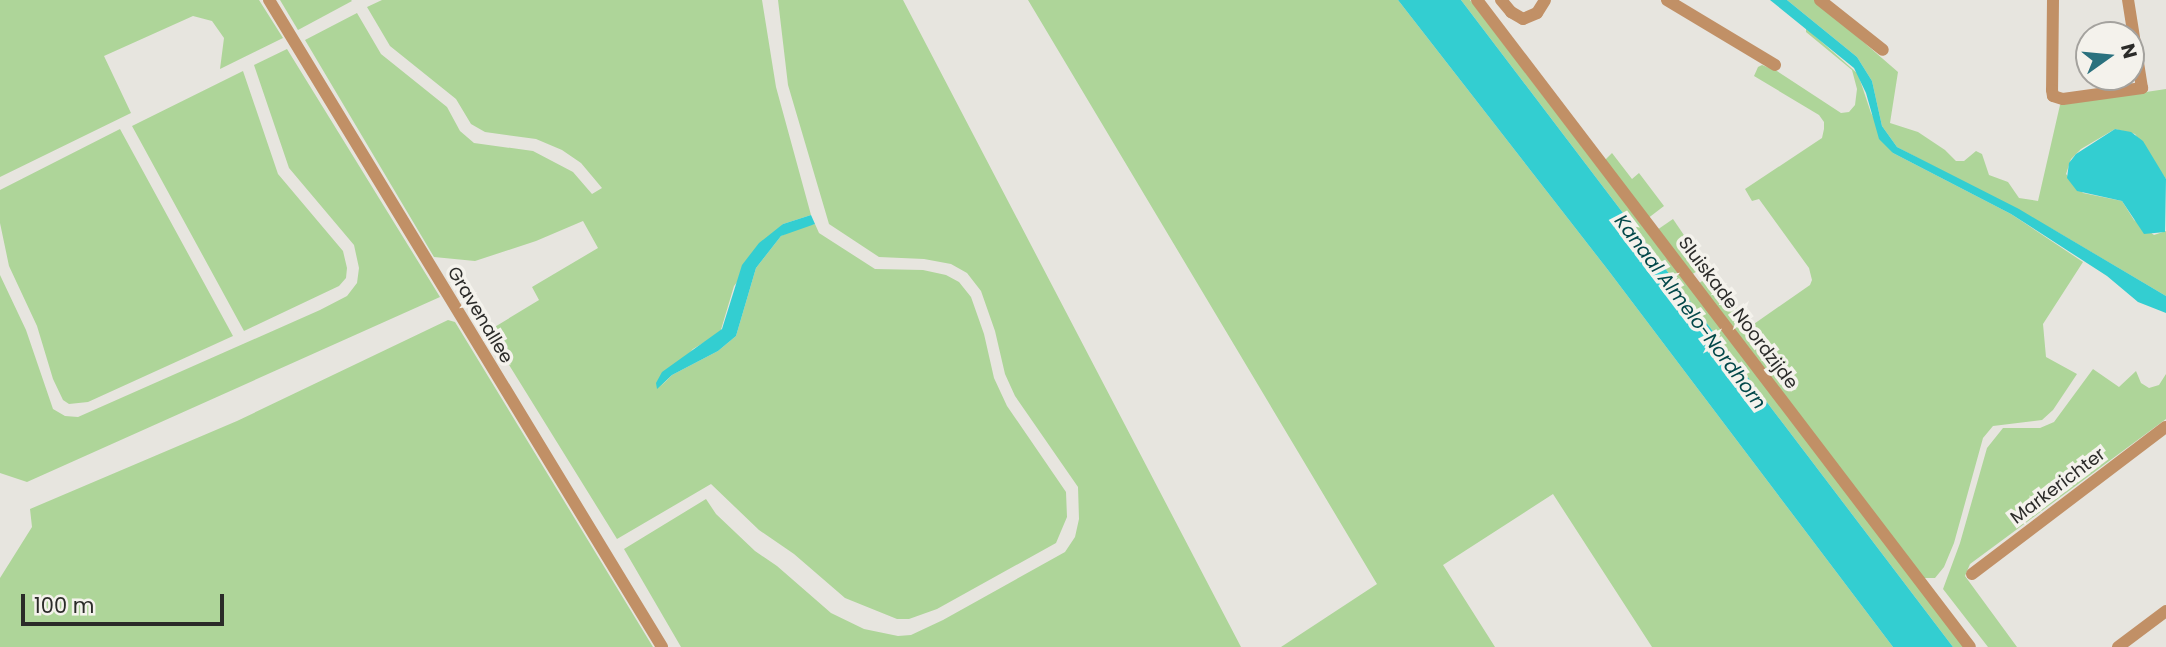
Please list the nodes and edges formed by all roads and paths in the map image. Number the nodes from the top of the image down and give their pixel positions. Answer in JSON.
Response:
{"nodes":[{"id":1,"x":269,"y":0,"type":"edge"},
{"id":2,"x":1477,"y":0,"type":"edge"},
{"id":3,"x":1501,"y":0,"type":"edge"},
{"id":4,"x":1545,"y":0,"type":"edge"},
{"id":5,"x":1667,"y":0,"type":"edge"},
{"id":6,"x":1820,"y":0,"type":"edge"},
{"id":7,"x":2053,"y":0,"type":"edge"},
{"id":8,"x":2128,"y":0,"type":"edge"},
{"id":9,"x":1883,"y":50,"type":"dead end"},
{"id":10,"x":1775,"y":65,"type":"dead end"},
{"id":11,"x":2166,"y":427,"type":"edge"},
{"id":12,"x":1972,"y":574,"type":"dead end"},
{"id":13,"x":2166,"y":611,"type":"edge"},
{"id":14,"x":662,"y":647,"type":"edge"},
{"id":15,"x":1970,"y":647,"type":"edge"},
{"id":16,"x":2118,"y":647,"type":"edge"}],
"edges":[{"from":1,"to":14,"type":"street","name":"Gravenallee"},
{"from":2,"to":15,"type":"street","name":"Sluiskade Noordzijde"},
{"from":3,"to":4,"type":"street"},
{"from":5,"to":10,"type":"street"},
{"from":6,"to":9,"type":"street"},
{"from":7,"to":8,"type":"street"},
{"from":11,"to":12,"type":"street","name":"Markerichter"},
{"from":13,"to":16,"type":"street"}]}
